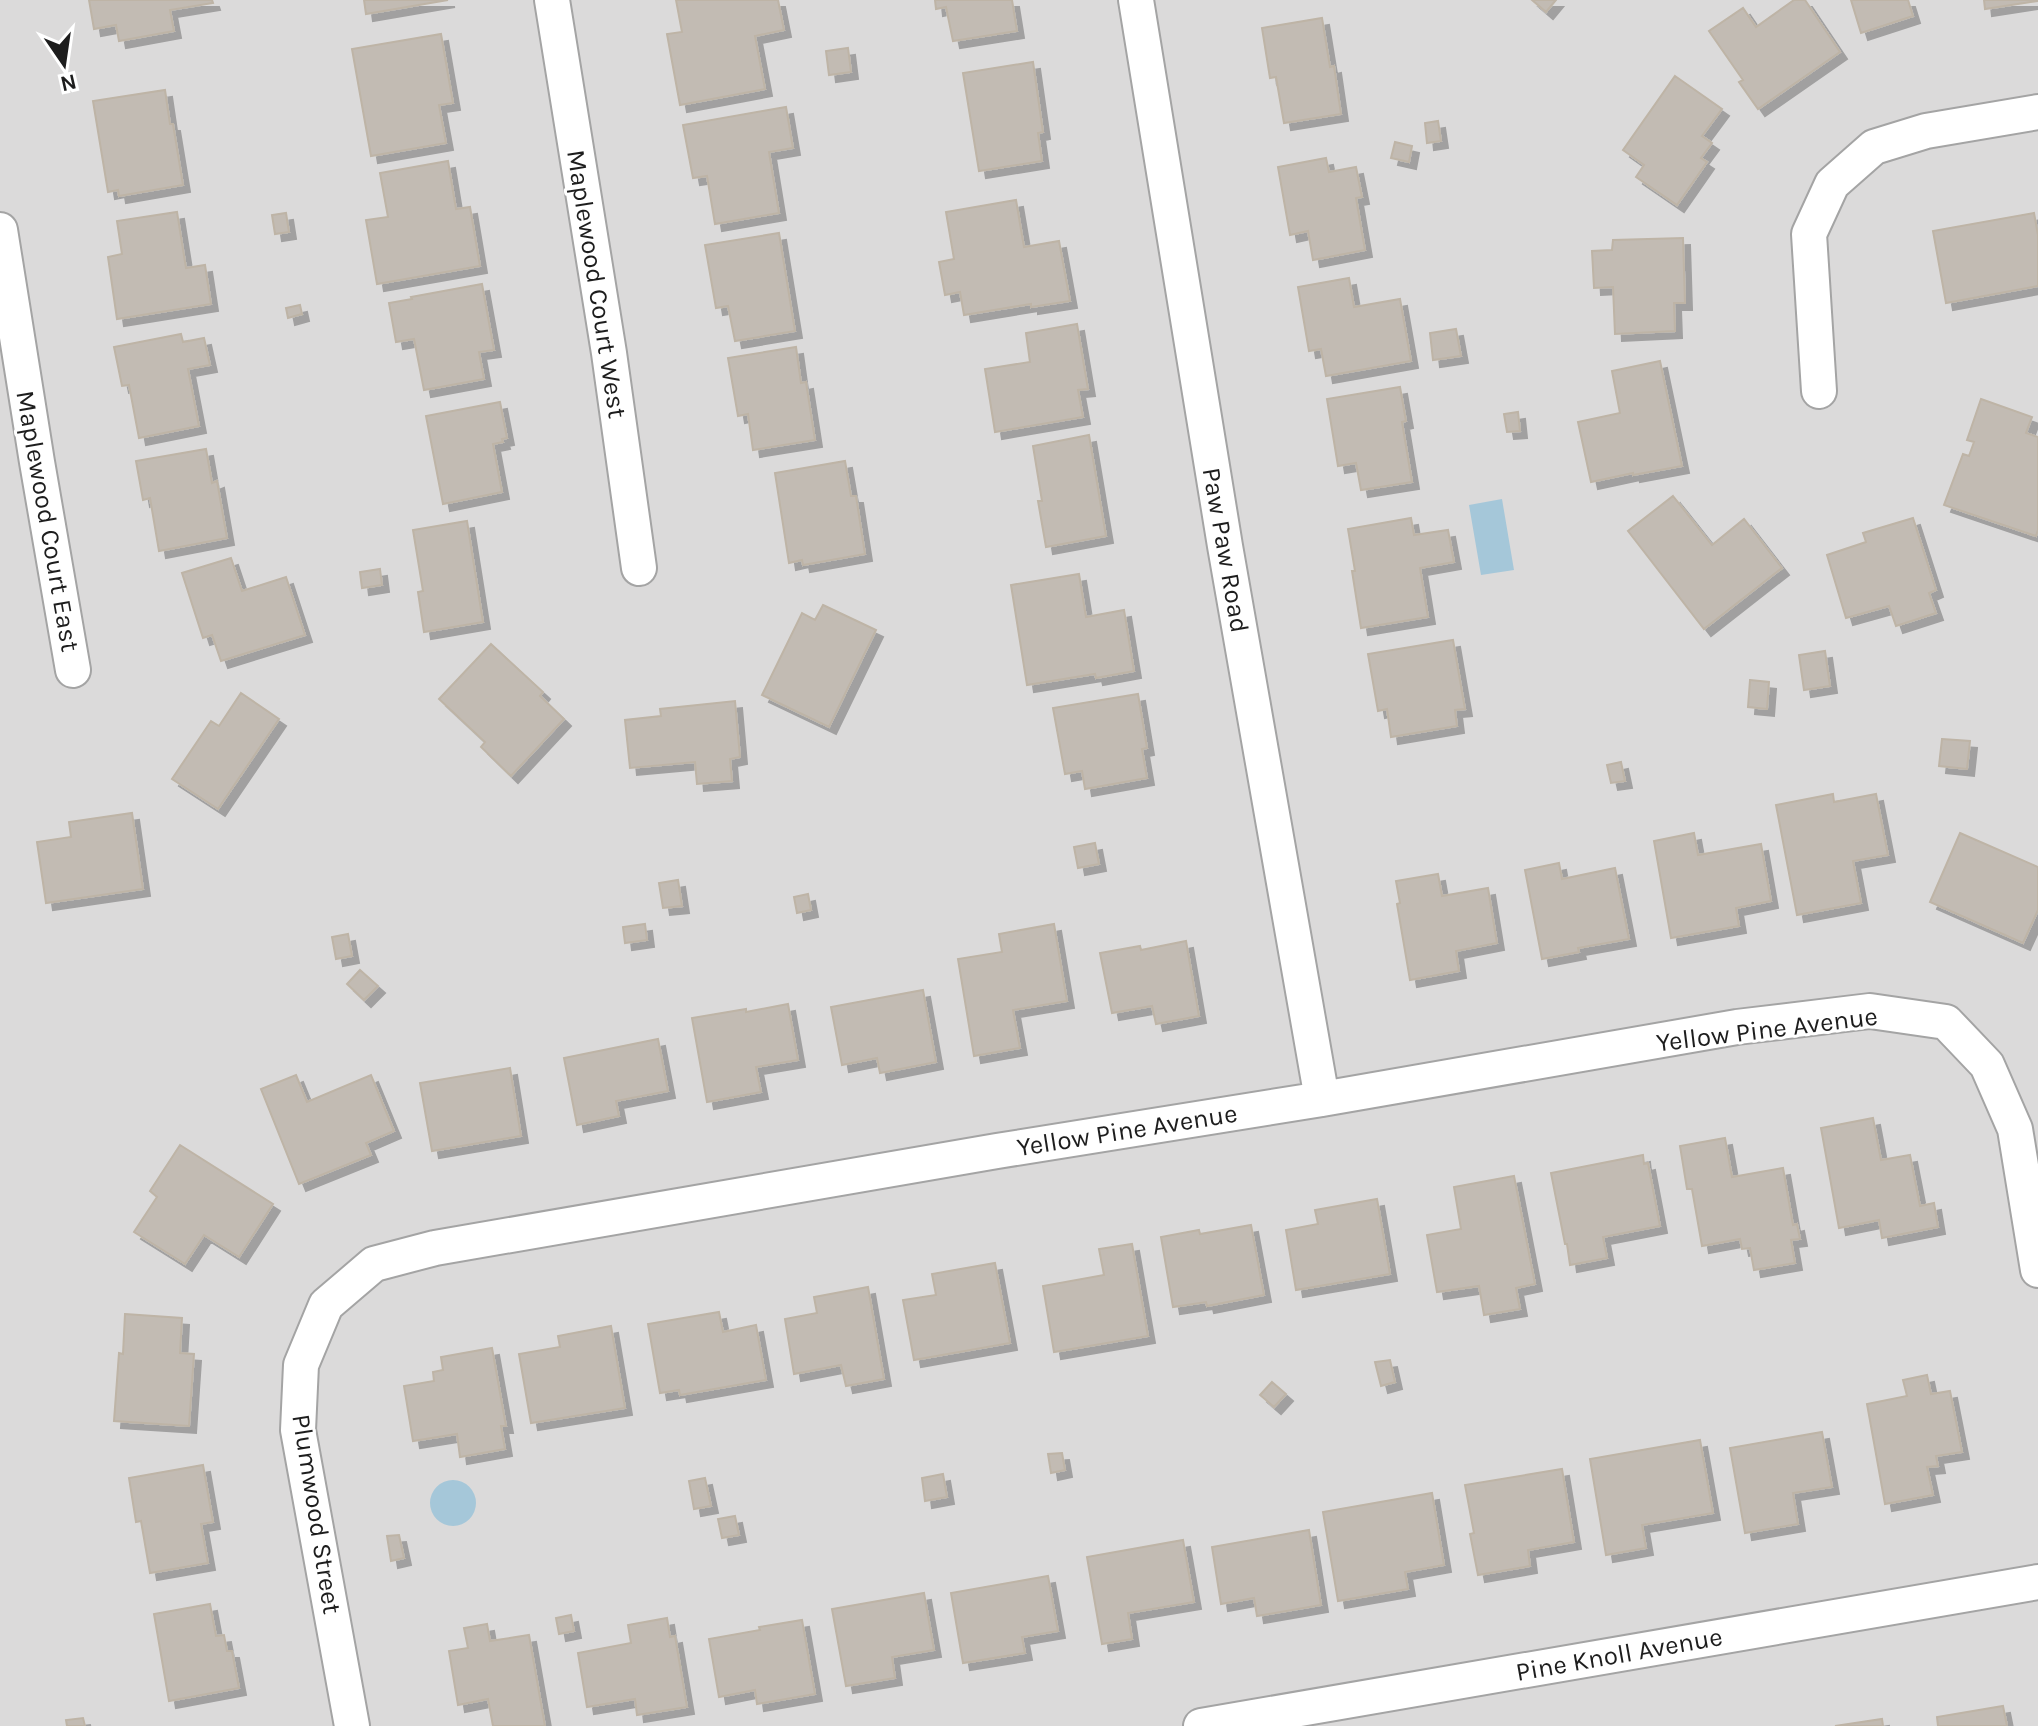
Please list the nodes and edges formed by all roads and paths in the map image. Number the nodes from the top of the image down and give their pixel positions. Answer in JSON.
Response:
{"nodes":[{"id":1,"x":552,"y":0,"type":"edge"},
{"id":2,"x":1136,"y":0,"type":"edge"},
{"id":3,"x":2038,"y":112,"type":"edge"},
{"id":4,"x":0,"y":230,"type":"edge"},
{"id":5,"x":1819,"y":391,"type":"dead end"},
{"id":6,"x":639,"y":568,"type":"dead end"},
{"id":7,"x":73,"y":670,"type":"dead end"},
{"id":8,"x":1322,"y":1099,"type":"junction"},
{"id":9,"x":2038,"y":1270,"type":"edge"},
{"id":10,"x":326,"y":1305,"type":"joint"},
{"id":11,"x":2038,"y":1582,"type":"edge"},
{"id":12,"x":352,"y":1726,"type":"edge"},
{"id":13,"x":1201,"y":1726,"type":"edge"}],
"edges":[{"from":1,"to":6,"type":"street","name":"Maplewood Court West"},
{"from":2,"to":8,"type":"street","name":"Paw Paw Road"},
{"from":3,"to":5,"type":"street"},
{"from":4,"to":7,"type":"street","name":"Maplewood Court East"},
{"from":8,"to":9,"type":"street","name":"Yellow Pine Avenue"},
{"from":8,"to":10,"type":"street","name":"Yellow Pine Avenue"},
{"from":10,"to":12,"type":"street","name":"Plumwood Street"},
{"from":11,"to":13,"type":"street","name":"Pine Knoll Avenue"}]}
